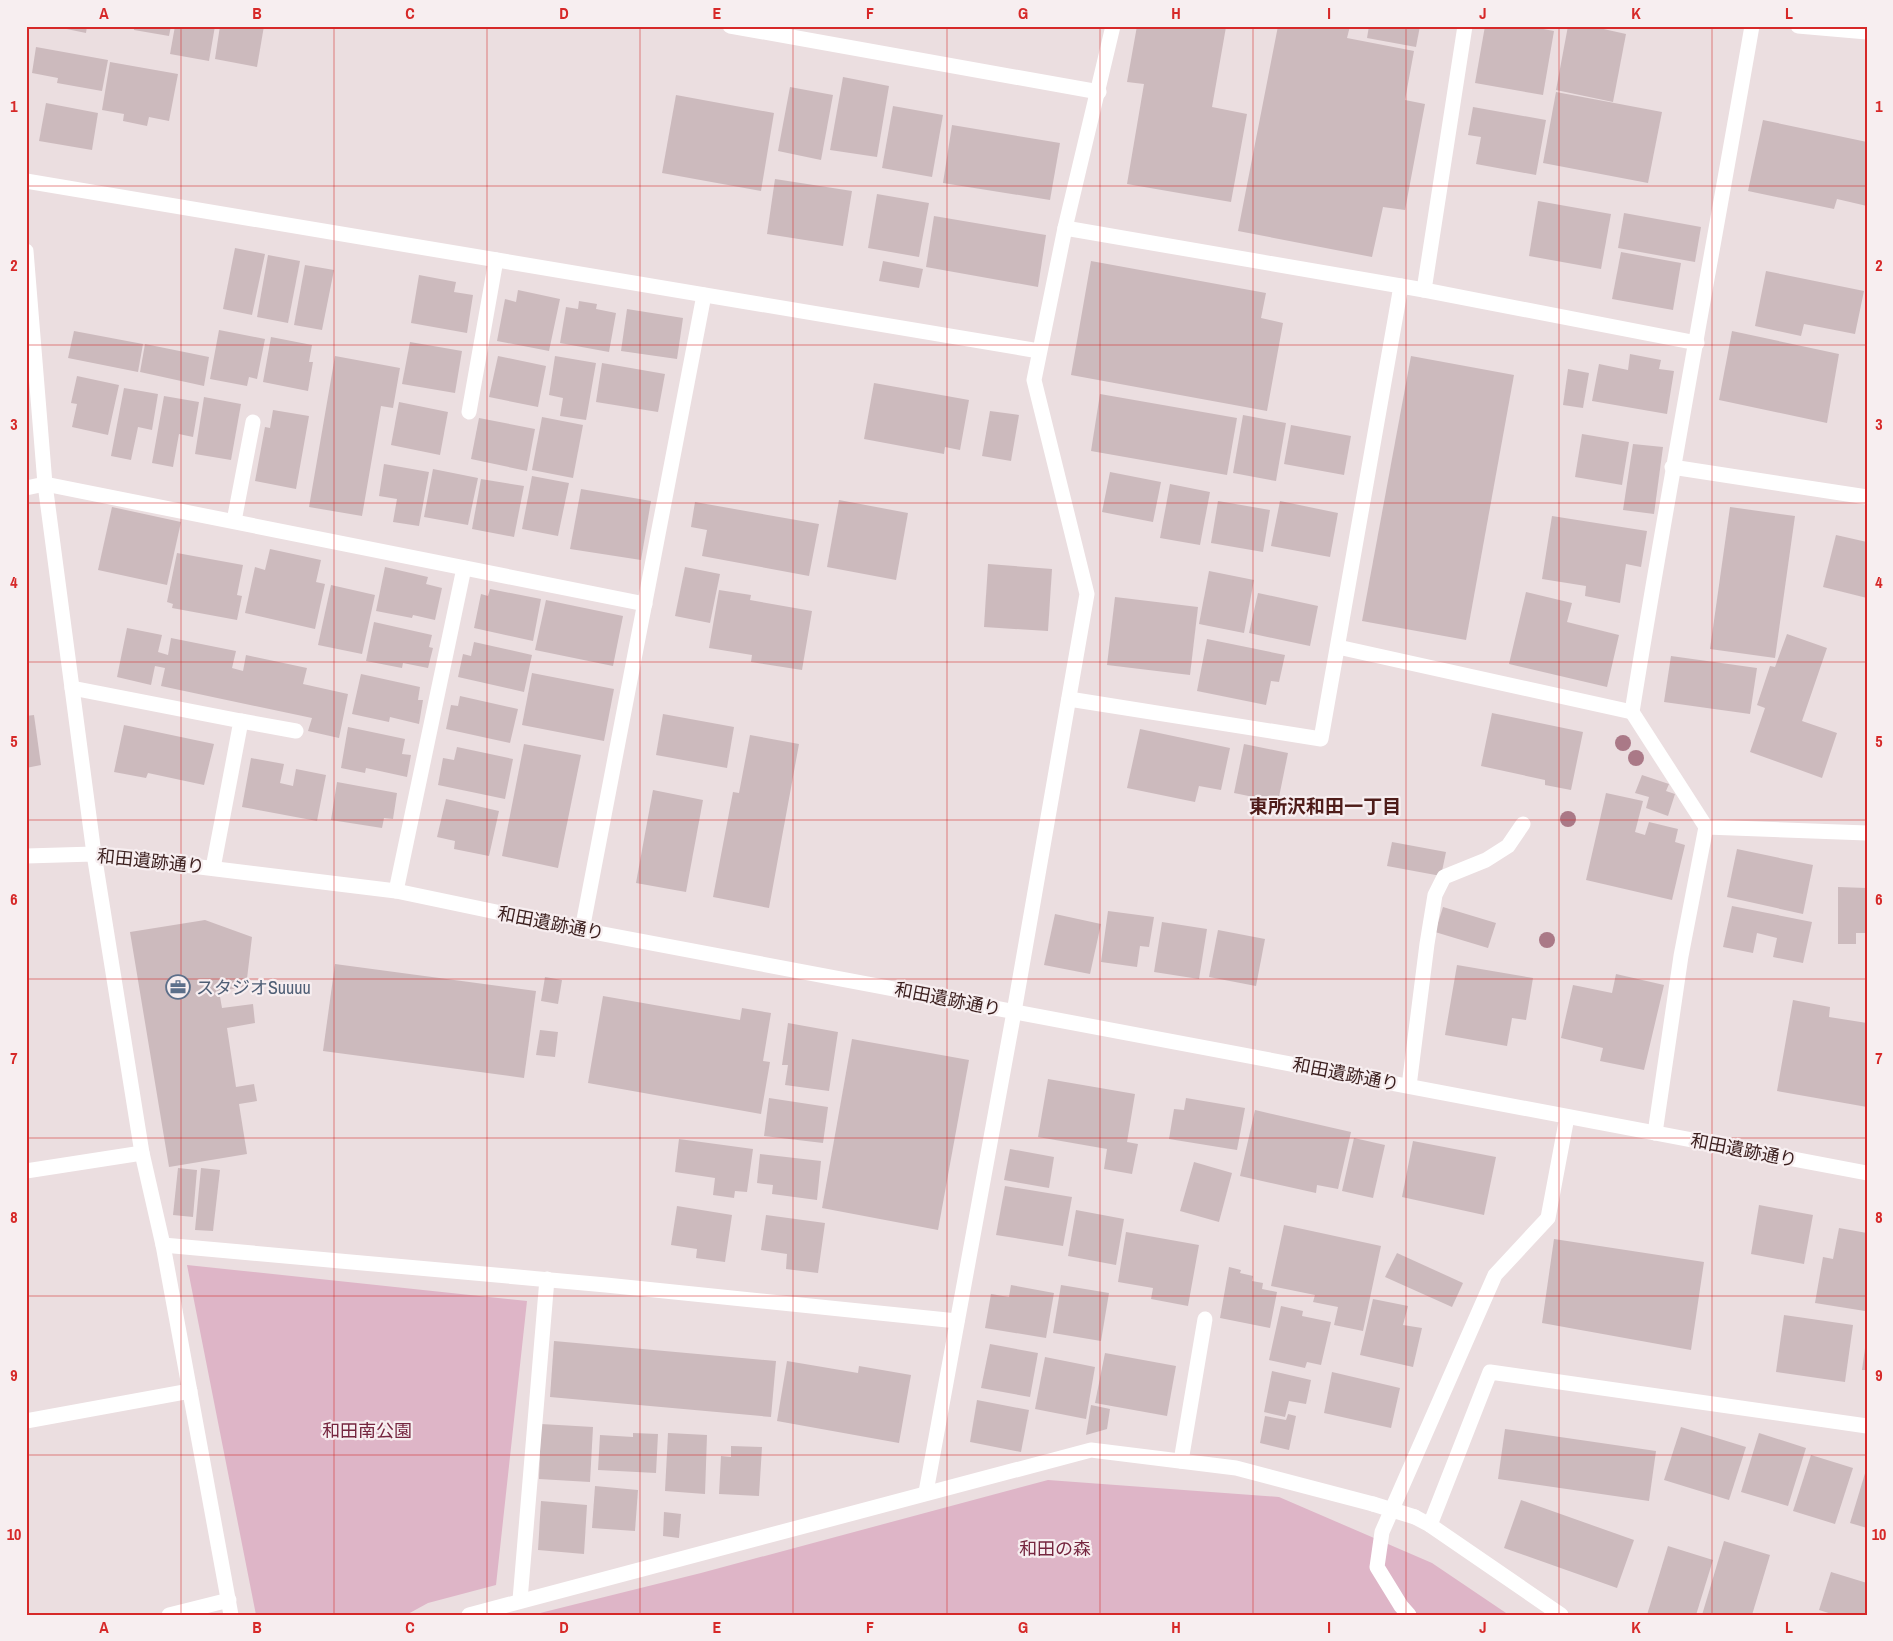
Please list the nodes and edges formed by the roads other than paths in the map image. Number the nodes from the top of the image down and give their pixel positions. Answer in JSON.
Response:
{"nodes":[{"id":1,"x":730,"y":26,"type":"edge"},
{"id":2,"x":1113,"y":26,"type":"edge"},
{"id":3,"x":1465,"y":26,"type":"edge"},
{"id":4,"x":1752,"y":26,"type":"edge"},
{"id":5,"x":1798,"y":26,"type":"edge"},
{"id":6,"x":1867,"y":32,"type":"edge"},
{"id":7,"x":1098,"y":92,"type":"junction"},
{"id":8,"x":26,"y":181,"type":"edge"},
{"id":9,"x":1065,"y":228,"type":"junction"},
{"id":10,"x":26,"y":251,"type":"edge"},
{"id":11,"x":496,"y":260,"type":"junction"},
{"id":12,"x":1401,"y":286,"type":"junction"},
{"id":13,"x":1424,"y":290,"type":"junction"},
{"id":14,"x":704,"y":295,"type":"junction"},
{"id":15,"x":1697,"y":343,"type":"junction"},
{"id":16,"x":1039,"y":350,"type":"junction"},
{"id":17,"x":469,"y":412,"type":"dead end"},
{"id":18,"x":253,"y":422,"type":"dead end"},
{"id":19,"x":1672,"y":467,"type":"junction"},
{"id":20,"x":45,"y":484,"type":"junction"},
{"id":21,"x":26,"y":488,"type":"edge"},
{"id":22,"x":1867,"y":497,"type":"edge"},
{"id":23,"x":234,"y":521,"type":"junction"},
{"id":24,"x":464,"y":568,"type":"junction"},
{"id":25,"x":645,"y":604,"type":"junction"},
{"id":26,"x":1338,"y":647,"type":"junction"},
{"id":27,"x":72,"y":688,"type":"junction"},
{"id":28,"x":1069,"y":699,"type":"junction"},
{"id":29,"x":1632,"y":712,"type":"junction"},
{"id":30,"x":241,"y":721,"type":"junction"},
{"id":31,"x":296,"y":731,"type":"dead end"},
{"id":32,"x":1523,"y":824,"type":"dead end"},
{"id":33,"x":1706,"y":827,"type":"junction"},
{"id":34,"x":1867,"y":833,"type":"edge"},
{"id":35,"x":94,"y":854,"type":"junction"},
{"id":36,"x":26,"y":856,"type":"edge"},
{"id":37,"x":213,"y":868,"type":"junction"},
{"id":38,"x":396,"y":891,"type":"junction"},
{"id":39,"x":582,"y":930,"type":"junction"},
{"id":40,"x":1014,"y":1012,"type":"junction"},
{"id":41,"x":1409,"y":1086,"type":"junction"},
{"id":42,"x":1567,"y":1117,"type":"junction"},
{"id":43,"x":1655,"y":1133,"type":"junction"},
{"id":44,"x":142,"y":1153,"type":"junction"},
{"id":45,"x":26,"y":1171,"type":"edge"},
{"id":46,"x":1867,"y":1173,"type":"edge"},
{"id":47,"x":163,"y":1245,"type":"junction"},
{"id":48,"x":547,"y":1279,"type":"junction"},
{"id":49,"x":1205,"y":1319,"type":"dead end"},
{"id":50,"x":957,"y":1321,"type":"junction"},
{"id":51,"x":190,"y":1391,"type":"junction"},
{"id":52,"x":26,"y":1421,"type":"edge"},
{"id":53,"x":1867,"y":1426,"type":"edge"},
{"id":54,"x":1181,"y":1461,"type":"junction"},
{"id":55,"x":926,"y":1492,"type":"junction"},
{"id":56,"x":1430,"y":1525,"type":"junction"},
{"id":57,"x":229,"y":1600,"type":"junction"},
{"id":58,"x":520,"y":1600,"type":"junction"},
{"id":59,"x":169,"y":1615,"type":"edge"},
{"id":60,"x":231,"y":1615,"type":"edge"},
{"id":61,"x":469,"y":1615,"type":"edge"},
{"id":62,"x":1409,"y":1615,"type":"edge"},
{"id":63,"x":1561,"y":1615,"type":"edge"}],
"edges":[{"from":1,"to":7,"type":"street"},
{"from":2,"to":7,"type":"street"},
{"from":3,"to":13,"type":"street"},
{"from":4,"to":15,"type":"street"},
{"from":5,"to":6,"type":"street"},
{"from":7,"to":9,"type":"street"},
{"from":8,"to":11,"type":"street"},
{"from":9,"to":12,"type":"street"},
{"from":9,"to":16,"type":"street"},
{"from":10,"to":20,"type":"street"},
{"from":11,"to":14,"type":"street"},
{"from":11,"to":17,"type":"street"},
{"from":12,"to":13,"type":"street"},
{"from":12,"to":26,"type":"street"},
{"from":13,"to":15,"type":"street"},
{"from":14,"to":16,"type":"street"},
{"from":14,"to":25,"type":"street"},
{"from":15,"to":19,"type":"street"},
{"from":16,"to":28,"type":"street"},
{"from":18,"to":23,"type":"street"},
{"from":19,"to":22,"type":"street"},
{"from":19,"to":29,"type":"street"},
{"from":20,"to":21,"type":"street"},
{"from":20,"to":23,"type":"street"},
{"from":20,"to":27,"type":"street"},
{"from":23,"to":24,"type":"street"},
{"from":24,"to":25,"type":"street"},
{"from":24,"to":38,"type":"street"},
{"from":25,"to":39,"type":"street"},
{"from":26,"to":28,"type":"street"},
{"from":26,"to":29,"type":"street"},
{"from":27,"to":30,"type":"street"},
{"from":27,"to":35,"type":"street"},
{"from":28,"to":40,"type":"street"},
{"from":29,"to":33,"type":"street"},
{"from":30,"to":31,"type":"street"},
{"from":30,"to":37,"type":"street"},
{"from":32,"to":41,"type":"street"},
{"from":33,"to":34,"type":"street"},
{"from":33,"to":43,"type":"street"},
{"from":35,"to":36,"type":"street","name":"和田遺跡通り"},
{"from":35,"to":37,"type":"street","name":"和田遺跡通り"},
{"from":35,"to":44,"type":"street"},
{"from":37,"to":38,"type":"street","name":"和田遺跡通り"},
{"from":38,"to":39,"type":"street","name":"和田遺跡通り"},
{"from":39,"to":40,"type":"street","name":"和田遺跡通り"},
{"from":40,"to":41,"type":"street","name":"和田遺跡通り"},
{"from":40,"to":50,"type":"street"},
{"from":41,"to":42,"type":"street","name":"和田遺跡通り"},
{"from":42,"to":43,"type":"street","name":"和田遺跡通り"},
{"from":42,"to":62,"type":"street"},
{"from":43,"to":46,"type":"street","name":"和田遺跡通り"},
{"from":44,"to":45,"type":"street"},
{"from":44,"to":47,"type":"street"},
{"from":47,"to":48,"type":"street"},
{"from":47,"to":51,"type":"street"},
{"from":48,"to":50,"type":"street"},
{"from":48,"to":58,"type":"street"},
{"from":49,"to":54,"type":"street"},
{"from":50,"to":55,"type":"street"},
{"from":51,"to":52,"type":"street"},
{"from":51,"to":57,"type":"street"},
{"from":53,"to":56,"type":"street"},
{"from":54,"to":55,"type":"street"},
{"from":54,"to":56,"type":"street","bridge":true},
{"from":55,"to":58,"type":"street"},
{"from":56,"to":63,"type":"street"},
{"from":57,"to":59,"type":"street"},
{"from":57,"to":60,"type":"street"},
{"from":58,"to":61,"type":"street"}]}
